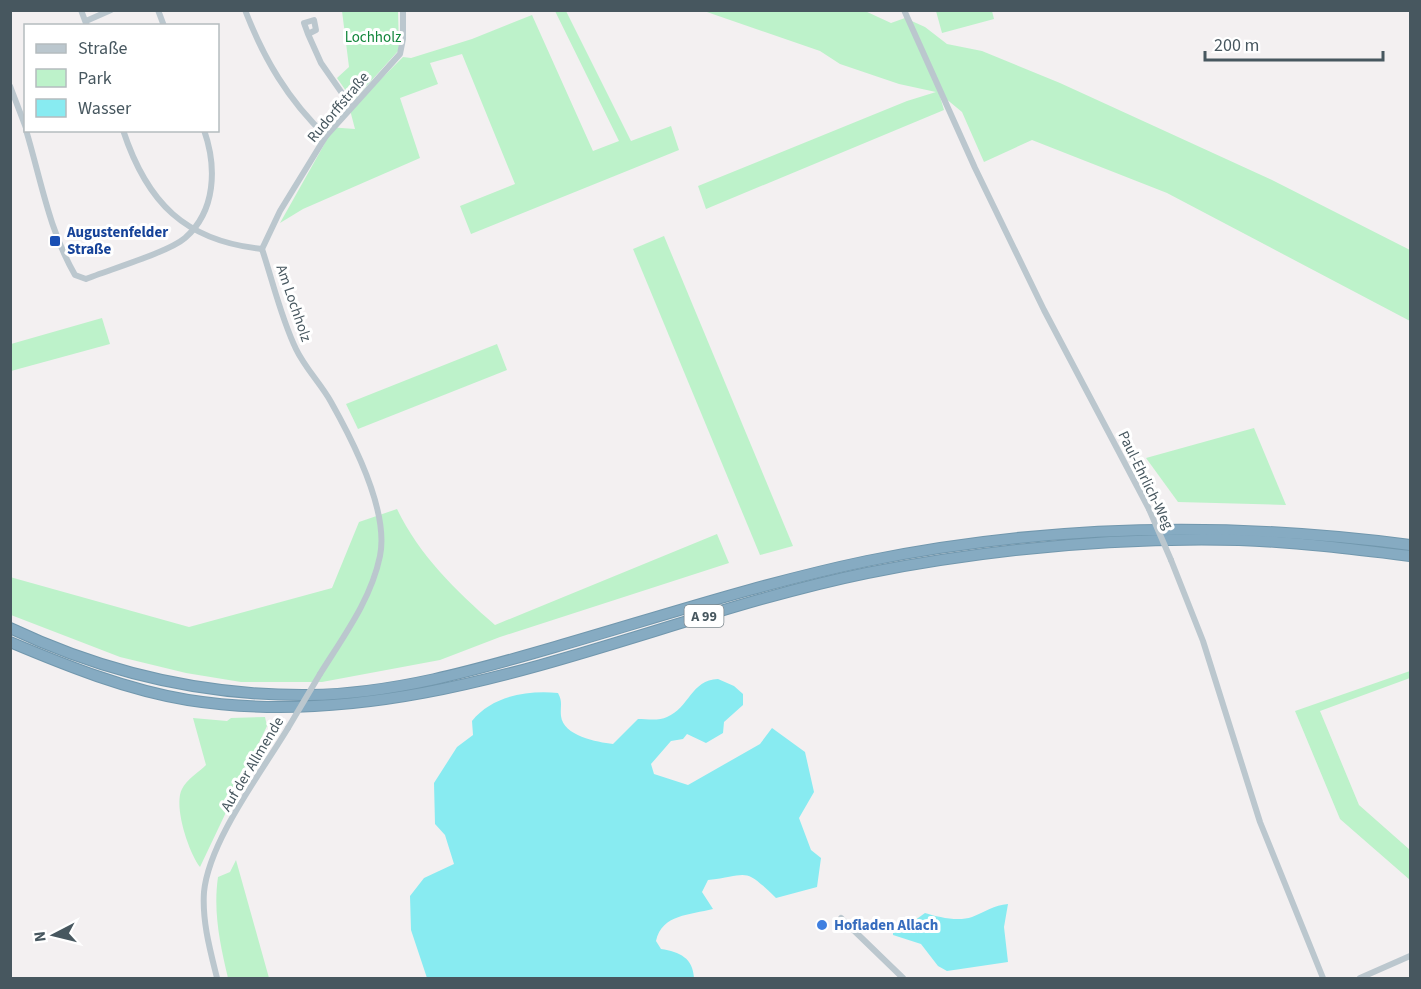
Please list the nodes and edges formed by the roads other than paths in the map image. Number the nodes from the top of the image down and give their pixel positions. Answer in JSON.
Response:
{"nodes":[{"id":1,"x":81,"y":10,"type":"edge"},
{"id":2,"x":111,"y":10,"type":"edge"},
{"id":3,"x":245,"y":10,"type":"edge"},
{"id":4,"x":403,"y":10,"type":"edge"},
{"id":5,"x":904,"y":10,"type":"edge"},
{"id":6,"x":86,"y":23,"type":"edge"},
{"id":7,"x":308,"y":34,"type":"dead end"},
{"id":8,"x":10,"y":86,"type":"edge"},
{"id":9,"x":351,"y":106,"type":"junction"},
{"id":10,"x":24,"y":124,"type":"edge"},
{"id":11,"x":27,"y":132,"type":"edge"},
{"id":12,"x":124,"y":132,"type":"edge"},
{"id":13,"x":205,"y":132,"type":"edge"},
{"id":14,"x":326,"y":136,"type":"junction"},
{"id":15,"x":192,"y":230,"type":"junction"},
{"id":16,"x":262,"y":249,"type":"junction"},
{"id":17,"x":1410,"y":545,"type":"edge"},
{"id":18,"x":1410,"y":556,"type":"edge"},
{"id":19,"x":374,"y":577,"type":"joint"},
{"id":20,"x":10,"y":628,"type":"edge"},
{"id":21,"x":10,"y":642,"type":"edge"},
{"id":22,"x":841,"y":918,"type":"dead end"},
{"id":23,"x":1410,"y":956,"type":"edge"},
{"id":24,"x":217,"y":978,"type":"edge"},
{"id":25,"x":903,"y":978,"type":"edge"},
{"id":26,"x":1323,"y":978,"type":"edge"},
{"id":27,"x":1359,"y":978,"type":"edge"}],
"edges":[{"from":1,"to":6,"type":"street"},
{"from":2,"to":6,"type":"street"},
{"from":3,"to":14,"type":"street"},
{"from":4,"to":9,"type":"street","name":"Rudorffstraße"},
{"from":5,"to":26,"type":"street","name":"Paul-Ehrlich-Weg","bridge":true},
{"from":7,"to":9,"type":"street"},
{"from":8,"to":10,"type":"street"},
{"from":9,"to":14,"type":"street","name":"Rudorffstraße"},
{"from":11,"to":15,"type":"street"},
{"from":12,"to":15,"type":"street","name":"Am Lochholz"},
{"from":13,"to":15,"type":"street"},
{"from":14,"to":16,"type":"street","name":"Rudorffstraße"},
{"from":15,"to":16,"type":"street","name":"Am Lochholz"},
{"from":16,"to":19,"type":"street","name":"Am Lochholz"},
{"from":17,"to":20,"type":"highway","number":"A 99"},
{"from":18,"to":21,"type":"highway","number":"A 99"},
{"from":19,"to":24,"type":"street","name":"Auf der Allmende","bridge":true},
{"from":22,"to":25,"type":"street"},
{"from":23,"to":27,"type":"street"}]}
